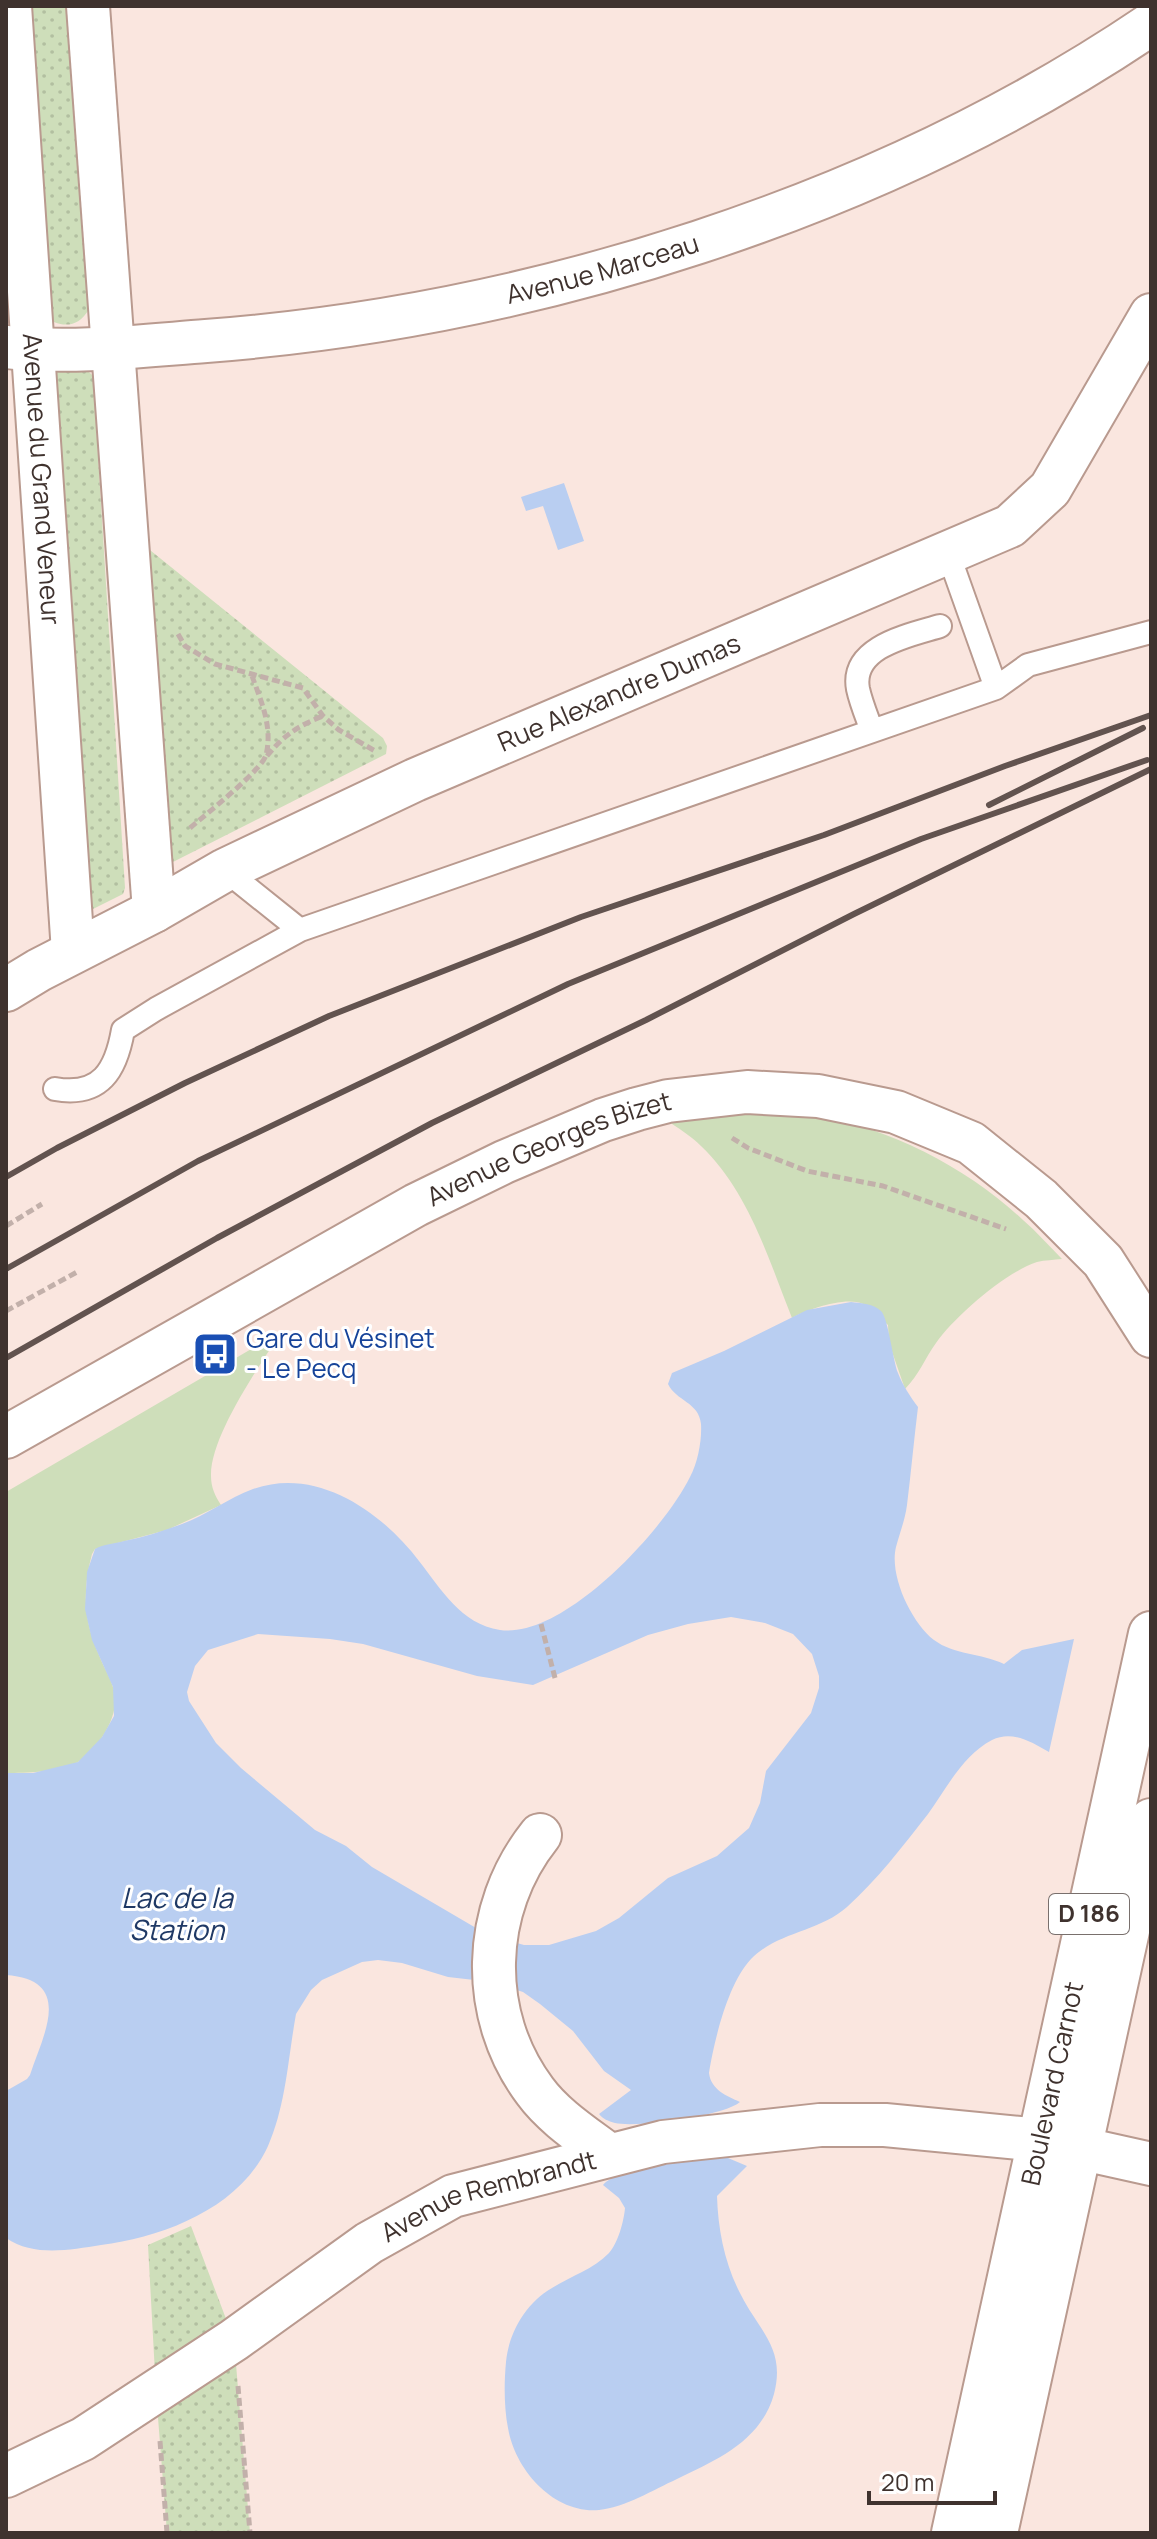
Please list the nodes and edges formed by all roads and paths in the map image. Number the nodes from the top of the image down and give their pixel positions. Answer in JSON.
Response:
{"nodes":[{"id":1,"x":10,"y":6,"type":"edge"},
{"id":2,"x":88,"y":6,"type":"edge"},
{"id":3,"x":1151,"y":24,"type":"edge"},
{"id":4,"x":1151,"y":315,"type":"edge"},
{"id":5,"x":113,"y":348,"type":"junction"},
{"id":6,"x":20,"y":349,"type":"edge"},
{"id":7,"x":948,"y":553,"type":"junction"},
{"id":8,"x":940,"y":626,"type":"dead end"},
{"id":9,"x":177,"y":632,"type":"dead end"},
{"id":10,"x":1151,"y":632,"type":"edge"},
{"id":11,"x":252,"y":676,"type":"junction"},
{"id":12,"x":996,"y":688,"type":"junction"},
{"id":13,"x":323,"y":716,"type":"junction"},
{"id":14,"x":339,"y":730,"type":"dead end"},
{"id":15,"x":872,"y":731,"type":"junction"},
{"id":16,"x":266,"y":757,"type":"junction"},
{"id":17,"x":150,"y":864,"type":"junction"},
{"id":18,"x":225,"y":870,"type":"junction"},
{"id":19,"x":154,"y":911,"type":"junction"},
{"id":20,"x":300,"y":930,"type":"junction"},
{"id":21,"x":73,"y":952,"type":"junction"},
{"id":22,"x":6,"y":990,"type":"edge"},
{"id":23,"x":55,"y":1089,"type":"dead end"},
{"id":24,"x":724,"y":1133,"type":"dead end"},
{"id":25,"x":42,"y":1204,"type":"dead end"},
{"id":26,"x":6,"y":1226,"type":"edge"},
{"id":27,"x":1089,"y":1248,"type":"junction"},
{"id":28,"x":77,"y":1272,"type":"dead end"},
{"id":29,"x":1151,"y":1277,"type":"edge"},
{"id":30,"x":6,"y":1311,"type":"edge"},
{"id":31,"x":1151,"y":1336,"type":"edge"},
{"id":32,"x":6,"y":1437,"type":"edge"},
{"id":33,"x":541,"y":1624,"type":"dead end"},
{"id":34,"x":1151,"y":1634,"type":"edge"},
{"id":35,"x":555,"y":1678,"type":"dead end"},
{"id":36,"x":1151,"y":1821,"type":"edge"},
{"id":37,"x":540,"y":1835,"type":"dead end"},
{"id":38,"x":1060,"y":2144,"type":"junction"},
{"id":39,"x":609,"y":2155,"type":"junction"},
{"id":40,"x":1151,"y":2164,"type":"edge"},
{"id":41,"x":234,"y":2340,"type":"junction"},
{"id":42,"x":156,"y":2392,"type":"junction"},
{"id":43,"x":6,"y":2476,"type":"edge"},
{"id":44,"x":167,"y":2533,"type":"edge"},
{"id":45,"x":250,"y":2533,"type":"edge"},
{"id":46,"x":954,"y":2533,"type":"edge"},
{"id":47,"x":995,"y":2533,"type":"edge"}],
"edges":[{"from":1,"to":6,"type":"street","name":"Avenue du Grand Veneur"},
{"from":2,"to":5,"type":"street"},
{"from":3,"to":5,"type":"street","name":"Avenue Marceau"},
{"from":4,"to":7,"type":"street","name":"Rue Alexandre Dumas"},
{"from":5,"to":6,"type":"street","name":"Avenue Marceau"},
{"from":5,"to":17,"type":"street"},
{"from":6,"to":21,"type":"street","name":"Avenue du Grand Veneur"},
{"from":7,"to":12,"type":"lane"},
{"from":7,"to":18,"type":"street","name":"Rue Alexandre Dumas"},
{"from":8,"to":15,"type":"lane"},
{"from":9,"to":11,"type":"path"},
{"from":10,"to":12,"type":"lane"},
{"from":11,"to":13,"type":"path"},
{"from":11,"to":16,"type":"path"},
{"from":12,"to":15,"type":"lane"},
{"from":13,"to":14,"type":"path"},
{"from":13,"to":16,"type":"path"},
{"from":15,"to":20,"type":"lane"},
{"from":16,"to":17,"type":"path"},
{"from":17,"to":19,"type":"street"},
{"from":18,"to":19,"type":"street","name":"Rue Alexandre Dumas"},
{"from":18,"to":20,"type":"lane"},
{"from":19,"to":21,"type":"street","name":"Rue Alexandre Dumas"},
{"from":20,"to":23,"type":"lane"},
{"from":21,"to":22,"type":"street","name":"Rue Alexandre Dumas"},
{"from":24,"to":27,"type":"path"},
{"from":25,"to":26,"type":"path"},
{"from":27,"to":29,"type":"street","name":"Avenue Georges Bizet"},
{"from":27,"to":31,"type":"street","name":"Avenue Georges Bizet"},
{"from":27,"to":32,"type":"street","name":"Avenue Georges Bizet"},
{"from":28,"to":30,"type":"path"},
{"from":33,"to":35,"type":"path"},
{"from":34,"to":38,"type":"main road","name":"Boulevard Carnot","number":"D 186"},
{"from":36,"to":38,"type":"main road","name":"Boulevard Carnot","number":"D 186"},
{"from":37,"to":39,"type":"street"},
{"from":38,"to":39,"type":"street","name":"Avenue Rembrandt"},
{"from":38,"to":40,"type":"street","name":"Avenue Rembrandt"},
{"from":38,"to":46,"type":"main road","name":"Boulevard Carnot","number":"D 186"},
{"from":38,"to":47,"type":"main road","name":"Boulevard Carnot","number":"D 186"},
{"from":39,"to":41,"type":"street","name":"Avenue Rembrandt"},
{"from":41,"to":42,"type":"street","name":"Avenue Rembrandt"},
{"from":41,"to":45,"type":"path"},
{"from":42,"to":43,"type":"street","name":"Avenue Rembrandt"},
{"from":42,"to":44,"type":"path"}]}
